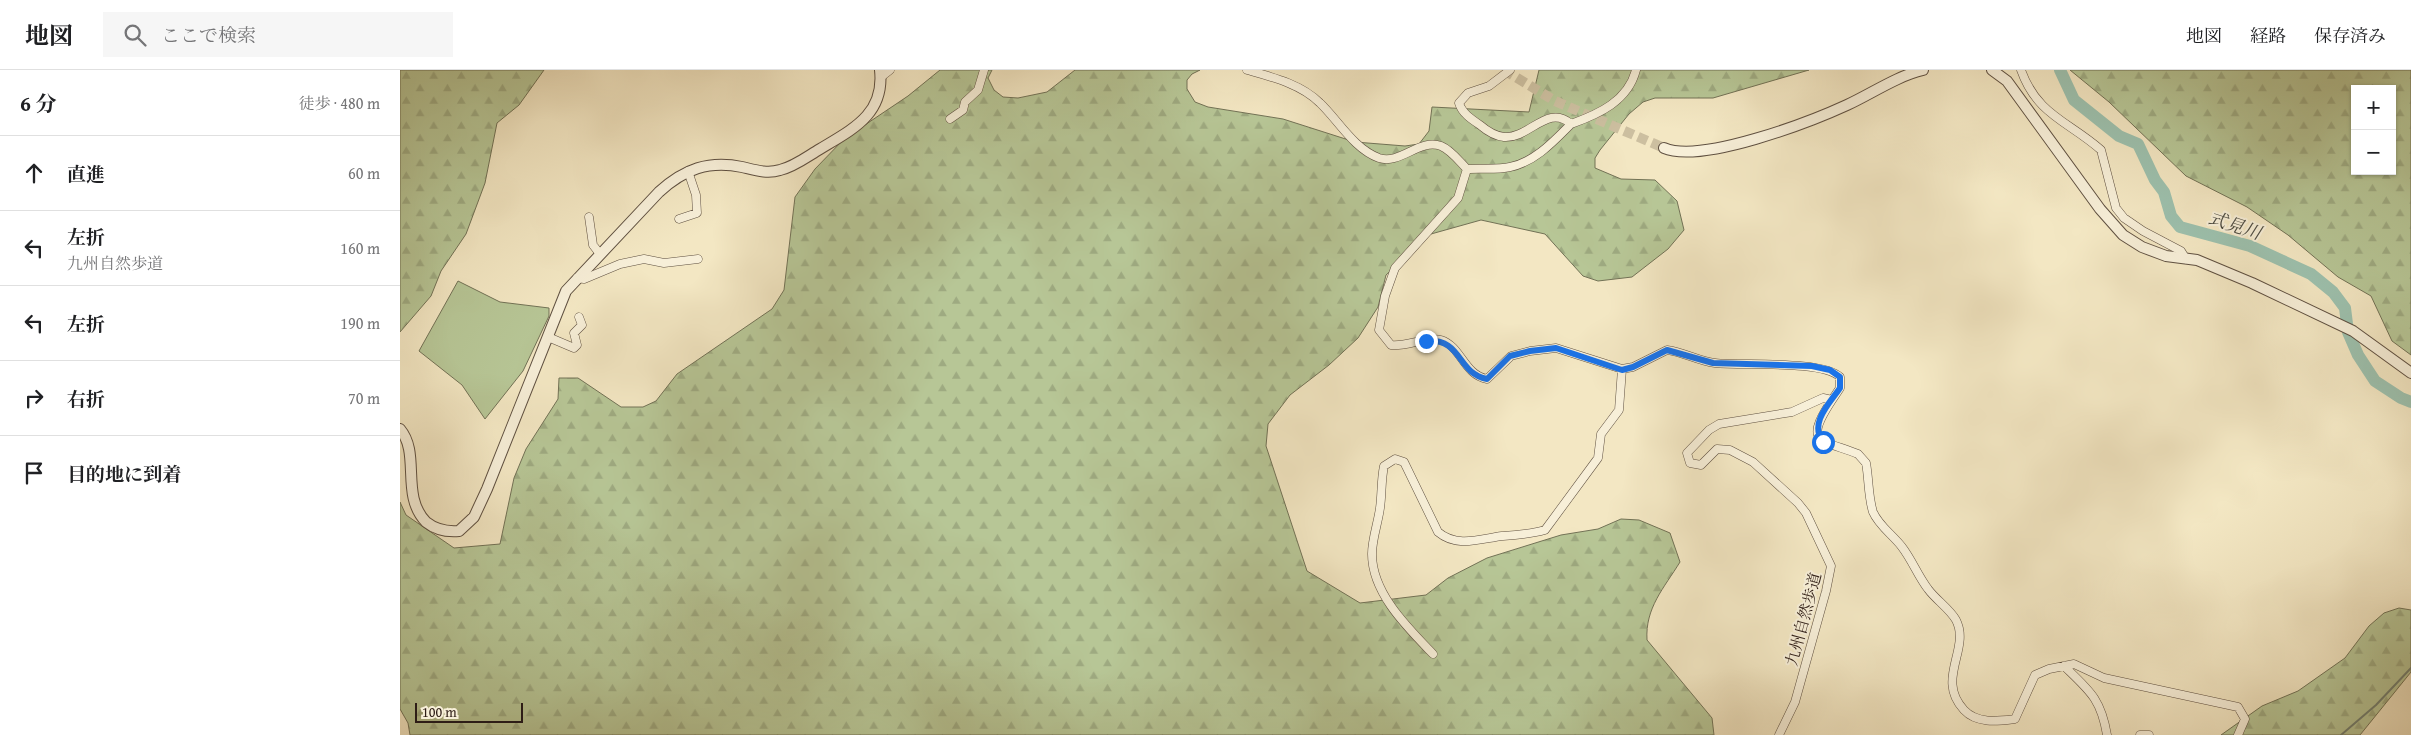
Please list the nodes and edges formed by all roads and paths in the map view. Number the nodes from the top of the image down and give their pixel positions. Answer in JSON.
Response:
{"nodes":[{"id":1,"x":890,"y":70,"type":"edge"},
{"id":2,"x":984,"y":70,"type":"edge"},
{"id":3,"x":1247,"y":70,"type":"edge"},
{"id":4,"x":1510,"y":70,"type":"edge"},
{"id":5,"x":1636,"y":70,"type":"edge"},
{"id":6,"x":1923,"y":70,"type":"edge"},
{"id":7,"x":1992,"y":70,"type":"edge"},
{"id":8,"x":2021,"y":70,"type":"edge"},
{"id":9,"x":880,"y":73,"type":"edge"},
{"id":10,"x":950,"y":119,"type":"dead end"},
{"id":11,"x":1571,"y":124,"type":"junction"},
{"id":12,"x":1664,"y":148,"type":"tunnel mouth"},
{"id":13,"x":1467,"y":169,"type":"junction"},
{"id":14,"x":688,"y":171,"type":"junction"},
{"id":15,"x":589,"y":217,"type":"dead end"},
{"id":16,"x":679,"y":219,"type":"dead end"},
{"id":17,"x":600,"y":254,"type":"junction"},
{"id":18,"x":698,"y":259,"type":"dead end"},
{"id":19,"x":2186,"y":259,"type":"junction"},
{"id":20,"x":577,"y":278,"type":"junction"},
{"id":21,"x":579,"y":317,"type":"dead end"},
{"id":22,"x":548,"y":336,"type":"junction"},
{"id":23,"x":1622,"y":370,"type":"junction"},
{"id":24,"x":2411,"y":373,"type":"edge"},
{"id":25,"x":1832,"y":400,"type":"junction"},
{"id":26,"x":400,"y":428,"type":"edge"},
{"id":27,"x":1433,"y":654,"type":"dead end"},
{"id":28,"x":2064,"y":666,"type":"junction"},
{"id":29,"x":1779,"y":735,"type":"edge"},
{"id":30,"x":2107,"y":735,"type":"edge"},
{"id":31,"x":2140,"y":735,"type":"edge"},
{"id":32,"x":2149,"y":735,"type":"edge"},
{"id":33,"x":2238,"y":735,"type":"edge"}],
"edges":[{"from":1,"to":9,"type":"street"},
{"from":2,"to":10,"type":"street"},
{"from":3,"to":13,"type":"street"},
{"from":4,"to":11,"type":"street"},
{"from":5,"to":11,"type":"street"},
{"from":6,"to":12,"type":"street"},
{"from":7,"to":19,"type":"street"},
{"from":8,"to":19,"type":"street"},
{"from":9,"to":14,"type":"street"},
{"from":11,"to":13,"type":"street"},
{"from":13,"to":23,"type":"street"},
{"from":14,"to":16,"type":"street"},
{"from":14,"to":17,"type":"street"},
{"from":15,"to":17,"type":"street"},
{"from":17,"to":20,"type":"street"},
{"from":18,"to":20,"type":"street"},
{"from":19,"to":24,"type":"street"},
{"from":20,"to":22,"type":"street"},
{"from":21,"to":22,"type":"street"},
{"from":22,"to":26,"type":"street"},
{"from":23,"to":25,"type":"street"},
{"from":23,"to":27,"type":"street"},
{"from":25,"to":28,"type":"street"},
{"from":25,"to":29,"type":"street","name":"九州自然歩道"},
{"from":28,"to":30,"type":"street"},
{"from":28,"to":33,"type":"street"},
{"from":31,"to":32,"type":"street"}]}
